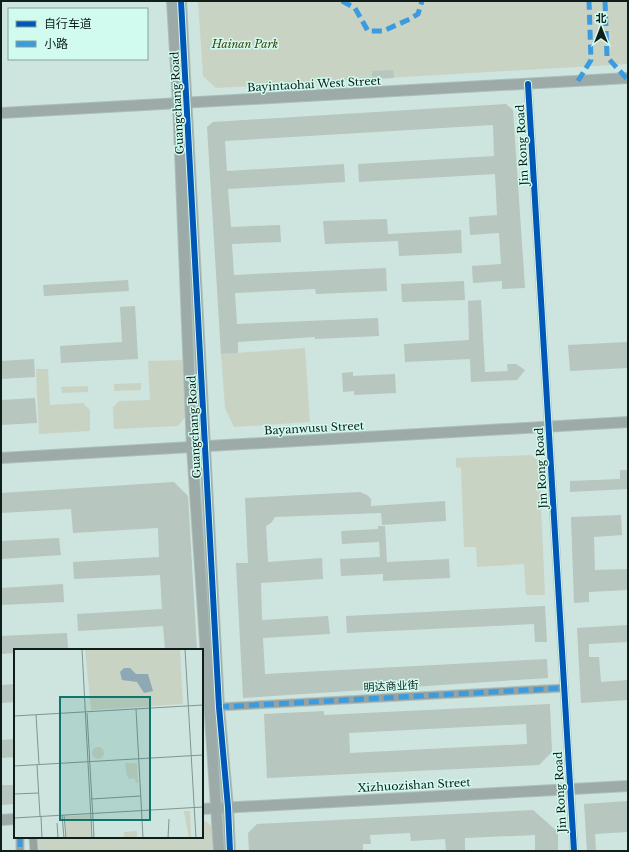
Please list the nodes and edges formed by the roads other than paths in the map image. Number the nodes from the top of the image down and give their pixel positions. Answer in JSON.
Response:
{"nodes":[{"id":1,"x":172,"y":1,"type":"edge"},
{"id":2,"x":181,"y":1,"type":"edge"},
{"id":3,"x":628,"y":78,"type":"edge"},
{"id":4,"x":528,"y":84,"type":"junction"},
{"id":5,"x":183,"y":103,"type":"junction"},
{"id":6,"x":1,"y":113,"type":"edge"},
{"id":7,"x":628,"y":422,"type":"edge"},
{"id":8,"x":628,"y":427,"type":"edge"},
{"id":9,"x":549,"y":429,"type":"junction"},
{"id":10,"x":193,"y":449,"type":"junction"},
{"id":11,"x":205,"y":449,"type":"junction"},
{"id":12,"x":1,"y":458,"type":"edge"},
{"id":13,"x":1,"y":462,"type":"edge"},
{"id":14,"x":564,"y":688,"type":"junction"},
{"id":15,"x":220,"y":707,"type":"junction"},
{"id":16,"x":628,"y":786,"type":"edge"},
{"id":17,"x":570,"y":789,"type":"junction"},
{"id":18,"x":228,"y":807,"type":"junction"},
{"id":19,"x":216,"y":808,"type":"junction"},
{"id":20,"x":203,"y":809,"type":"edge"},
{"id":21,"x":14,"y":819,"type":"edge"},
{"id":22,"x":1,"y":820,"type":"edge"},
{"id":23,"x":20,"y":838,"type":"edge"},
{"id":24,"x":33,"y":838,"type":"edge"},
{"id":25,"x":20,"y":851,"type":"edge"},
{"id":26,"x":34,"y":851,"type":"edge"},
{"id":27,"x":219,"y":851,"type":"edge"},
{"id":28,"x":230,"y":851,"type":"edge"},
{"id":29,"x":574,"y":851,"type":"edge"}],
"edges":[{"from":1,"to":5,"type":"street","name":"Guangchang Road"},
{"from":2,"to":5,"type":"street","name":"Guangchang Road"},
{"from":3,"to":4,"type":"street","name":"Bayintaohai West Street"},
{"from":4,"to":5,"type":"street","name":"Bayintaohai West Street"},
{"from":4,"to":9,"type":"street","name":"Jin Rong Road"},
{"from":5,"to":6,"type":"street","name":"Bayintaohai West Street"},
{"from":5,"to":10,"type":"street","name":"Guangchang Road"},
{"from":5,"to":11,"type":"street","name":"Guangchang Road"},
{"from":7,"to":9,"type":"street","name":"Bayanwusu Street"},
{"from":8,"to":9,"type":"street","name":"Bayanwusu Street"},
{"from":9,"to":11,"type":"street","name":"Bayanwusu Street"},
{"from":9,"to":14,"type":"street","name":"Jin Rong Road"},
{"from":10,"to":11,"type":"street","name":"Bayanwusu Street"},
{"from":10,"to":12,"type":"street","name":"Bayanwusu Street"},
{"from":10,"to":13,"type":"street","name":"Bayanwusu Street"},
{"from":10,"to":19,"type":"street","name":"Guangchang Road"},
{"from":11,"to":15,"type":"street","name":"Guangchang Road"},
{"from":14,"to":15,"type":"street","name":"明达商业街"},
{"from":14,"to":17,"type":"street","name":"Jin Rong Road"},
{"from":15,"to":18,"type":"street","name":"Guangchang Road"},
{"from":16,"to":17,"type":"street","name":"Xizhuozishan Street"},
{"from":17,"to":18,"type":"street","name":"Xizhuozishan Street"},
{"from":17,"to":29,"type":"street","name":"Jin Rong Road"},
{"from":18,"to":19,"type":"street","name":"Xizhuozishan Street"},
{"from":18,"to":28,"type":"street","name":"Guangchang Road"},
{"from":19,"to":20,"type":"street","name":"Xizhuozishan Street"},
{"from":19,"to":27,"type":"street","name":"Guangchang Road"},
{"from":21,"to":22,"type":"street"},
{"from":23,"to":25,"type":"street"},
{"from":24,"to":26,"type":"street"}]}
